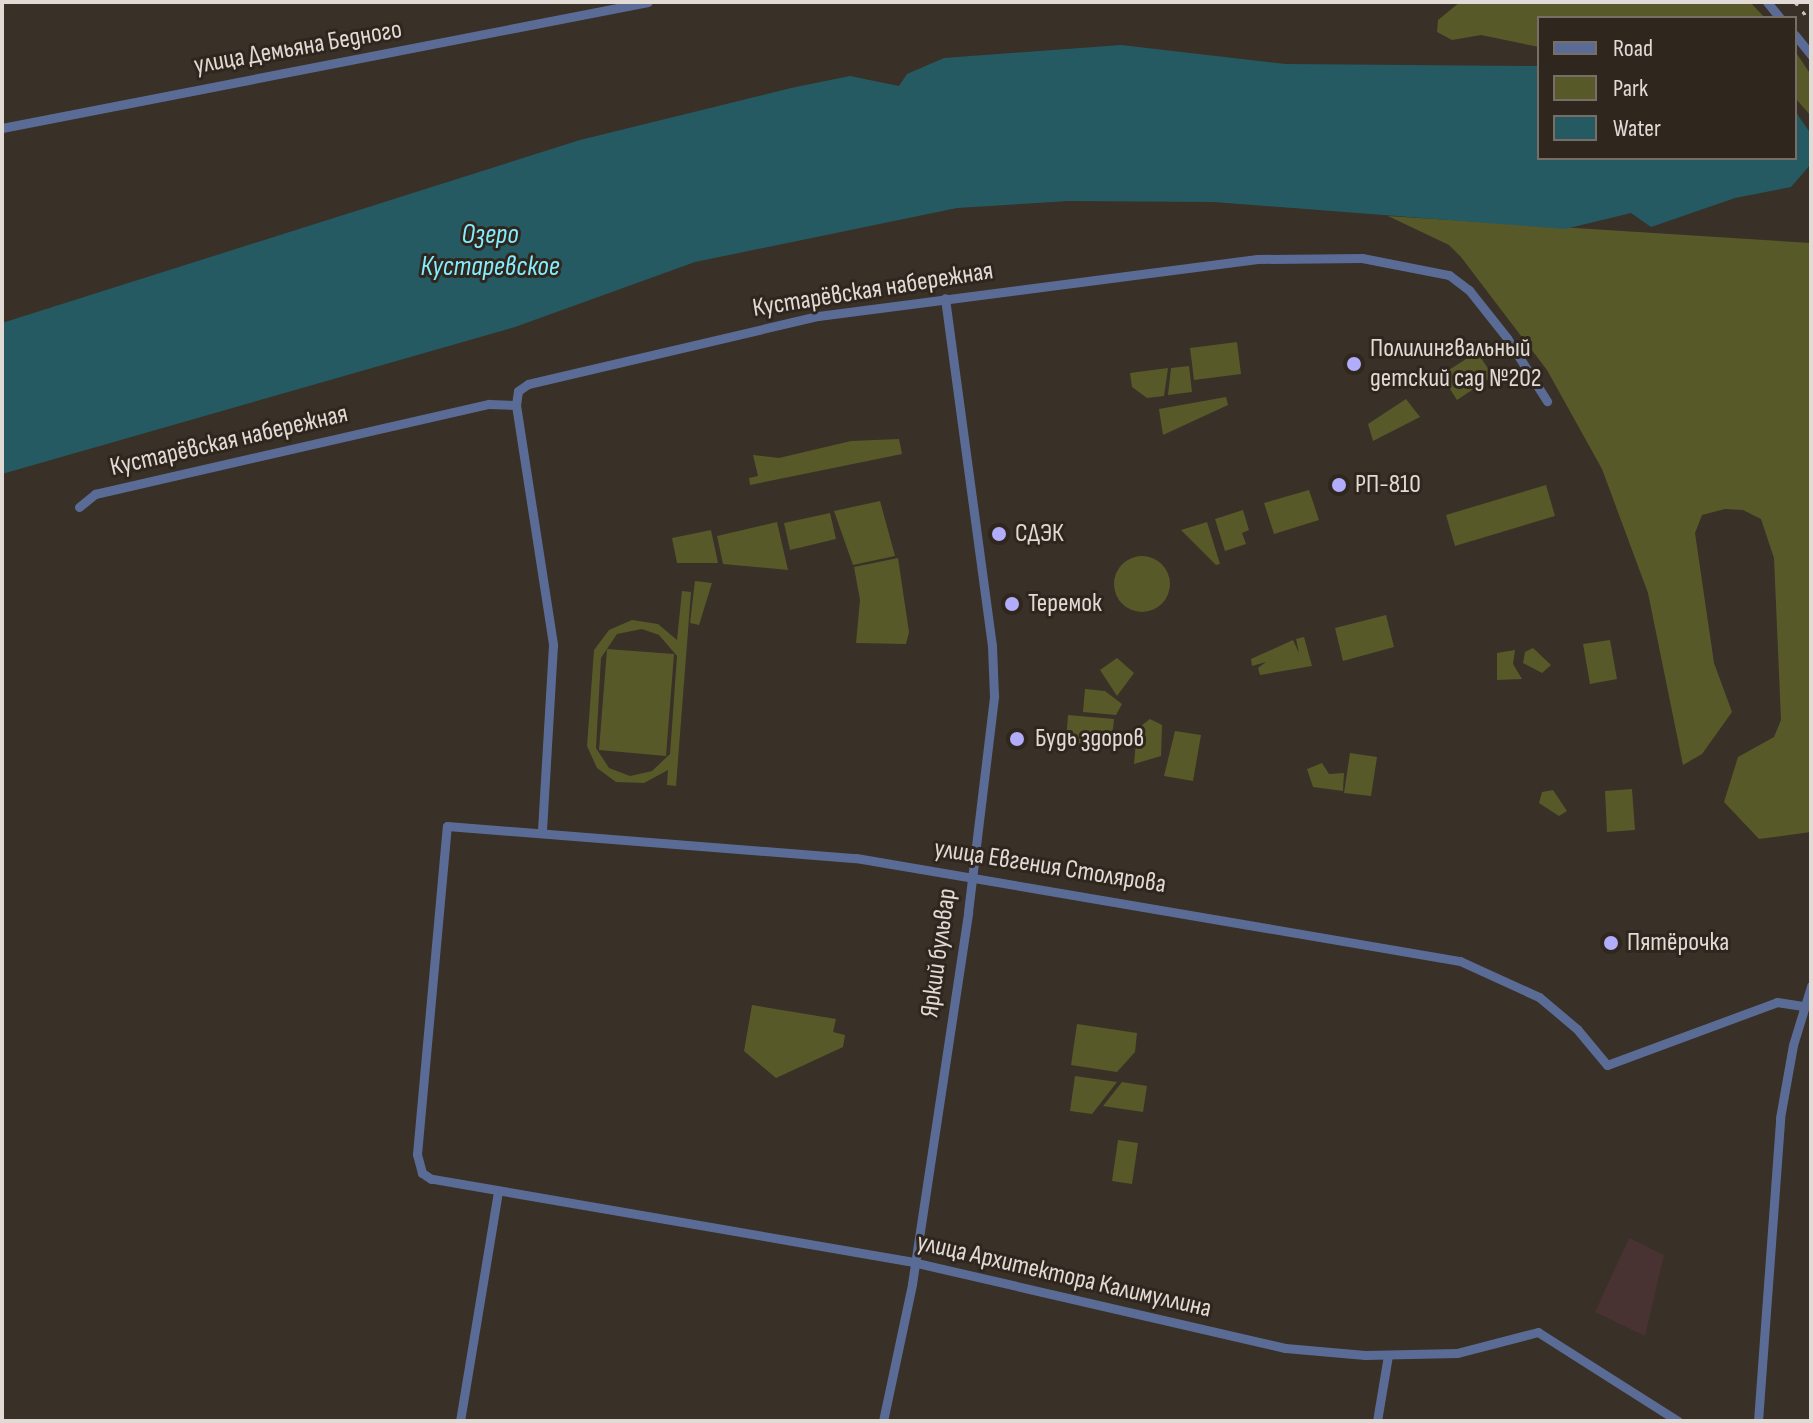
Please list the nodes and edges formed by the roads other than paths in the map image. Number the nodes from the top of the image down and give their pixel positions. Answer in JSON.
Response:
{"nodes":[{"id":1,"x":648,"y":2,"type":"edge"},
{"id":2,"x":1797,"y":38,"type":"edge"},
{"id":3,"x":1811,"y":55,"type":"edge"},
{"id":4,"x":2,"y":128,"type":"edge"},
{"id":5,"x":945,"y":298,"type":"junction"},
{"id":6,"x":1547,"y":401,"type":"dead end"},
{"id":7,"x":516,"y":405,"type":"junction"},
{"id":8,"x":79,"y":507,"type":"dead end"},
{"id":9,"x":542,"y":831,"type":"junction"},
{"id":10,"x":972,"y":877,"type":"junction"},
{"id":11,"x":1811,"y":986,"type":"edge"},
{"id":12,"x":1803,"y":1006,"type":"junction"},
{"id":13,"x":420,"y":1168,"type":"joint"},
{"id":14,"x":498,"y":1191,"type":"junction"},
{"id":15,"x":915,"y":1263,"type":"junction"},
{"id":16,"x":1388,"y":1355,"type":"junction"},
{"id":17,"x":460,"y":1421,"type":"edge"},
{"id":18,"x":883,"y":1421,"type":"edge"},
{"id":19,"x":1377,"y":1421,"type":"edge"},
{"id":20,"x":1678,"y":1421,"type":"edge"},
{"id":21,"x":1758,"y":1421,"type":"edge"}],
"edges":[{"from":1,"to":4,"type":"street","name":"улица Демьяна Бедного"},
{"from":2,"to":3,"type":"street"},
{"from":5,"to":6,"type":"street","name":"Кустарёвская набережная"},
{"from":5,"to":7,"type":"street","name":"Кустарёвская набережная"},
{"from":5,"to":10,"type":"street","name":"Яркий бульвар"},
{"from":7,"to":8,"type":"street","name":"Кустарёвская набережная"},
{"from":7,"to":9,"type":"street"},
{"from":9,"to":10,"type":"street","name":"улица Евгения Столярова"},
{"from":9,"to":13,"type":"street","name":"улица Евгения Столярова"},
{"from":10,"to":12,"type":"street","name":"улица Евгения Столярова"},
{"from":10,"to":15,"type":"street","name":"Яркий бульвар"},
{"from":11,"to":12,"type":"street"},
{"from":12,"to":21,"type":"street"},
{"from":13,"to":14,"type":"street","name":"улица Архитектора Калимуллина"},
{"from":14,"to":15,"type":"street","name":"улица Архитектора Калимуллина"},
{"from":14,"to":17,"type":"street"},
{"from":15,"to":16,"type":"street","name":"улица Архитектора Калимуллина"},
{"from":15,"to":18,"type":"street","name":"Яркий бульвар"},
{"from":16,"to":19,"type":"street"},
{"from":16,"to":20,"type":"street","name":"улица Архитектора Калимуллина"}]}
